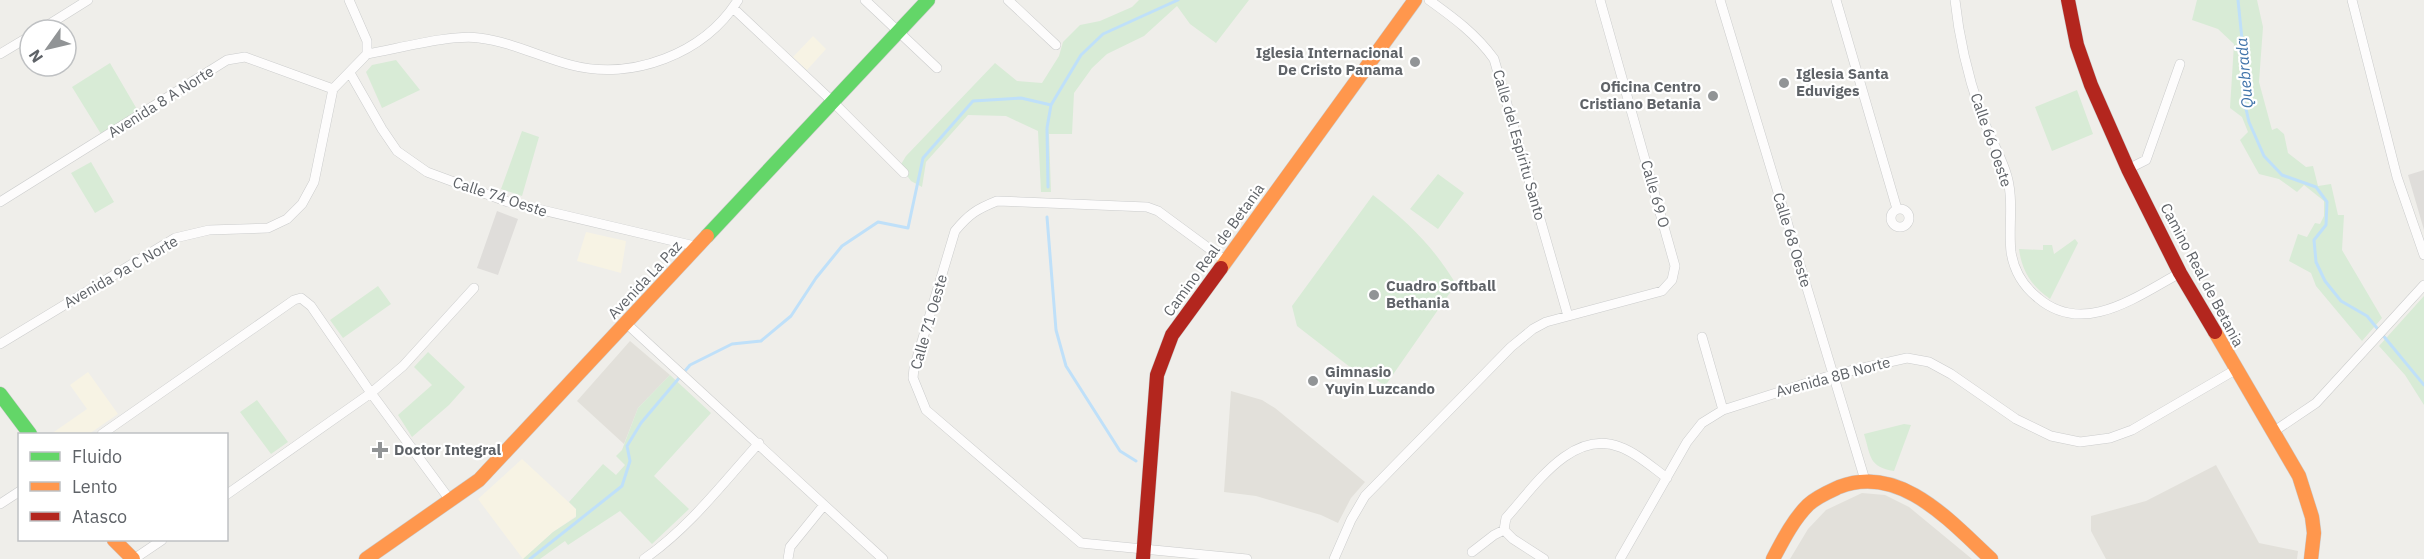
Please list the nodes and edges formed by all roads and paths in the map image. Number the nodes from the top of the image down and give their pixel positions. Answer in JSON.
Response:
{"nodes":[{"id":1,"x":88,"y":0,"type":"edge"},
{"id":2,"x":349,"y":0,"type":"edge"},
{"id":3,"x":865,"y":0,"type":"edge"},
{"id":4,"x":928,"y":0,"type":"edge"},
{"id":5,"x":1008,"y":0,"type":"edge"},
{"id":6,"x":1415,"y":0,"type":"edge"},
{"id":7,"x":1429,"y":0,"type":"edge"},
{"id":8,"x":1600,"y":0,"type":"edge"},
{"id":9,"x":1836,"y":0,"type":"edge"},
{"id":10,"x":1955,"y":0,"type":"edge"},
{"id":11,"x":2068,"y":0,"type":"edge"},
{"id":12,"x":2352,"y":0,"type":"edge"},
{"id":13,"x":1723,"y":1,"type":"edge"},
{"id":14,"x":735,"y":4,"type":"edge"},
{"id":15,"x":59,"y":18,"type":"edge"},
{"id":16,"x":898,"y":32,"type":"junction"},
{"id":17,"x":18,"y":43,"type":"edge"},
{"id":18,"x":1056,"y":45,"type":"dead end"},
{"id":19,"x":0,"y":54,"type":"edge"},
{"id":20,"x":367,"y":54,"type":"junction"},
{"id":21,"x":2180,"y":64,"type":"dead end"},
{"id":22,"x":937,"y":68,"type":"dead end"},
{"id":23,"x":350,"y":73,"type":"junction"},
{"id":24,"x":333,"y":89,"type":"junction"},
{"id":25,"x":833,"y":102,"type":"junction"},
{"id":26,"x":2128,"y":169,"type":"junction"},
{"id":27,"x":904,"y":173,"type":"dead end"},
{"id":28,"x":0,"y":202,"type":"edge"},
{"id":29,"x":1897,"y":209,"type":"dead end"},
{"id":30,"x":699,"y":247,"type":"junction"},
{"id":31,"x":2424,"y":255,"type":"edge"},
{"id":32,"x":1226,"y":261,"type":"junction"},
{"id":33,"x":2180,"y":273,"type":"junction"},
{"id":34,"x":2424,"y":285,"type":"edge"},
{"id":35,"x":474,"y":288,"type":"dead end"},
{"id":36,"x":1568,"y":316,"type":"junction"},
{"id":37,"x":627,"y":324,"type":"junction"},
{"id":38,"x":1702,"y":337,"type":"dead end"},
{"id":39,"x":0,"y":344,"type":"edge"},
{"id":40,"x":2235,"y":370,"type":"junction"},
{"id":41,"x":1832,"y":375,"type":"junction"},
{"id":42,"x":371,"y":393,"type":"junction"},
{"id":43,"x":0,"y":394,"type":"edge"},
{"id":44,"x":1723,"y":410,"type":"junction"},
{"id":45,"x":2273,"y":432,"type":"junction"},
{"id":46,"x":29,"y":433,"type":"edge"},
{"id":47,"x":105,"y":433,"type":"edge"},
{"id":48,"x":759,"y":443,"type":"junction"},
{"id":49,"x":1667,"y":478,"type":"junction"},
{"id":50,"x":1865,"y":480,"type":"junction"},
{"id":51,"x":18,"y":492,"type":"edge"},
{"id":52,"x":228,"y":494,"type":"edge"},
{"id":53,"x":450,"y":500,"type":"junction"},
{"id":54,"x":0,"y":504,"type":"edge"},
{"id":55,"x":824,"y":505,"type":"junction"},
{"id":56,"x":1504,"y":530,"type":"junction"},
{"id":57,"x":115,"y":541,"type":"edge"},
{"id":58,"x":161,"y":541,"type":"edge"},
{"id":59,"x":658,"y":550,"type":"junction"},
{"id":60,"x":1473,"y":552,"type":"dead end"},
{"id":61,"x":1143,"y":555,"type":"edge"},
{"id":62,"x":134,"y":559,"type":"edge"},
{"id":63,"x":366,"y":559,"type":"edge"},
{"id":64,"x":644,"y":559,"type":"edge"},
{"id":65,"x":662,"y":559,"type":"edge"},
{"id":66,"x":788,"y":559,"type":"edge"},
{"id":67,"x":883,"y":559,"type":"edge"},
{"id":68,"x":1247,"y":559,"type":"edge"},
{"id":69,"x":1334,"y":559,"type":"edge"},
{"id":70,"x":1544,"y":559,"type":"edge"},
{"id":71,"x":1620,"y":559,"type":"edge"},
{"id":72,"x":1773,"y":559,"type":"edge"},
{"id":73,"x":1991,"y":559,"type":"edge"},
{"id":74,"x":2311,"y":559,"type":"edge"}],
"edges":[{"from":1,"to":15,"type":"street"},
{"from":2,"to":20,"type":"street"},
{"from":3,"to":16,"type":"street"},
{"from":4,"to":16,"type":"street","name":"Avenida La Paz"},
{"from":5,"to":18,"type":"street"},
{"from":6,"to":32,"type":"street","name":"Camino Real de Betania"},
{"from":7,"to":36,"type":"street","name":"Calle del Espíritu Santo"},
{"from":8,"to":36,"type":"street","name":"Calle 69 O"},
{"from":9,"to":29,"type":"street"},
{"from":10,"to":33,"type":"street","name":"Calle 66 Oeste"},
{"from":11,"to":26,"type":"street","name":"Camino Real de Betania"},
{"from":12,"to":31,"type":"street"},
{"from":13,"to":41,"type":"street","name":"Calle 68 Oeste"},
{"from":14,"to":20,"type":"street"},
{"from":14,"to":25,"type":"street"},
{"from":16,"to":22,"type":"street"},
{"from":16,"to":25,"type":"street","name":"Avenida La Paz"},
{"from":17,"to":19,"type":"street"},
{"from":20,"to":23,"type":"street"},
{"from":21,"to":26,"type":"street"},
{"from":23,"to":24,"type":"street"},
{"from":23,"to":30,"type":"street","name":"Calle 74 Oeste"},
{"from":24,"to":28,"type":"street","name":"Avenida 8 A Norte"},
{"from":24,"to":39,"type":"street","name":"Avenida 9a C Norte"},
{"from":25,"to":27,"type":"street"},
{"from":25,"to":30,"type":"street","name":"Avenida La Paz"},
{"from":26,"to":33,"type":"street","name":"Camino Real de Betania"},
{"from":30,"to":37,"type":"street","name":"Avenida La Paz"},
{"from":32,"to":61,"type":"street","name":"Camino Real de Betania"},
{"from":32,"to":61,"type":"street","name":"Calle 71 Oeste"},
{"from":33,"to":40,"type":"street","name":"Camino Real de Betania"},
{"from":34,"to":45,"type":"street"},
{"from":35,"to":42,"type":"street"},
{"from":36,"to":69,"type":"street"},
{"from":37,"to":48,"type":"street"},
{"from":37,"to":53,"type":"street","name":"Avenida La Paz"},
{"from":38,"to":44,"type":"street"},
{"from":40,"to":41,"type":"street","name":"Avenida 8B Norte"},
{"from":40,"to":45,"type":"street","name":"Camino Real de Betania"},
{"from":41,"to":44,"type":"street","name":"Avenida 8B Norte"},
{"from":41,"to":50,"type":"street","name":"Calle 68 Oeste"},
{"from":42,"to":47,"type":"street"},
{"from":42,"to":52,"type":"street"},
{"from":42,"to":53,"type":"street"},
{"from":43,"to":46,"type":"street"},
{"from":44,"to":49,"type":"street","name":"Avenida 8B Norte"},
{"from":45,"to":74,"type":"street","name":"Camino Real de Betania"},
{"from":48,"to":55,"type":"street"},
{"from":48,"to":59,"type":"street"},
{"from":49,"to":56,"type":"street"},
{"from":49,"to":71,"type":"street","name":"Avenida 8B Norte"},
{"from":50,"to":72,"type":"street"},
{"from":50,"to":73,"type":"street"},
{"from":51,"to":54,"type":"street"},
{"from":53,"to":63,"type":"street","name":"Avenida La Paz"},
{"from":55,"to":66,"type":"street"},
{"from":55,"to":67,"type":"street"},
{"from":56,"to":60,"type":"street"},
{"from":56,"to":70,"type":"street"},
{"from":57,"to":62,"type":"street"},
{"from":58,"to":62,"type":"street"},
{"from":59,"to":64,"type":"street"},
{"from":59,"to":65,"type":"street"},
{"from":61,"to":68,"type":"street","name":"Calle 71 Oeste"}]}
